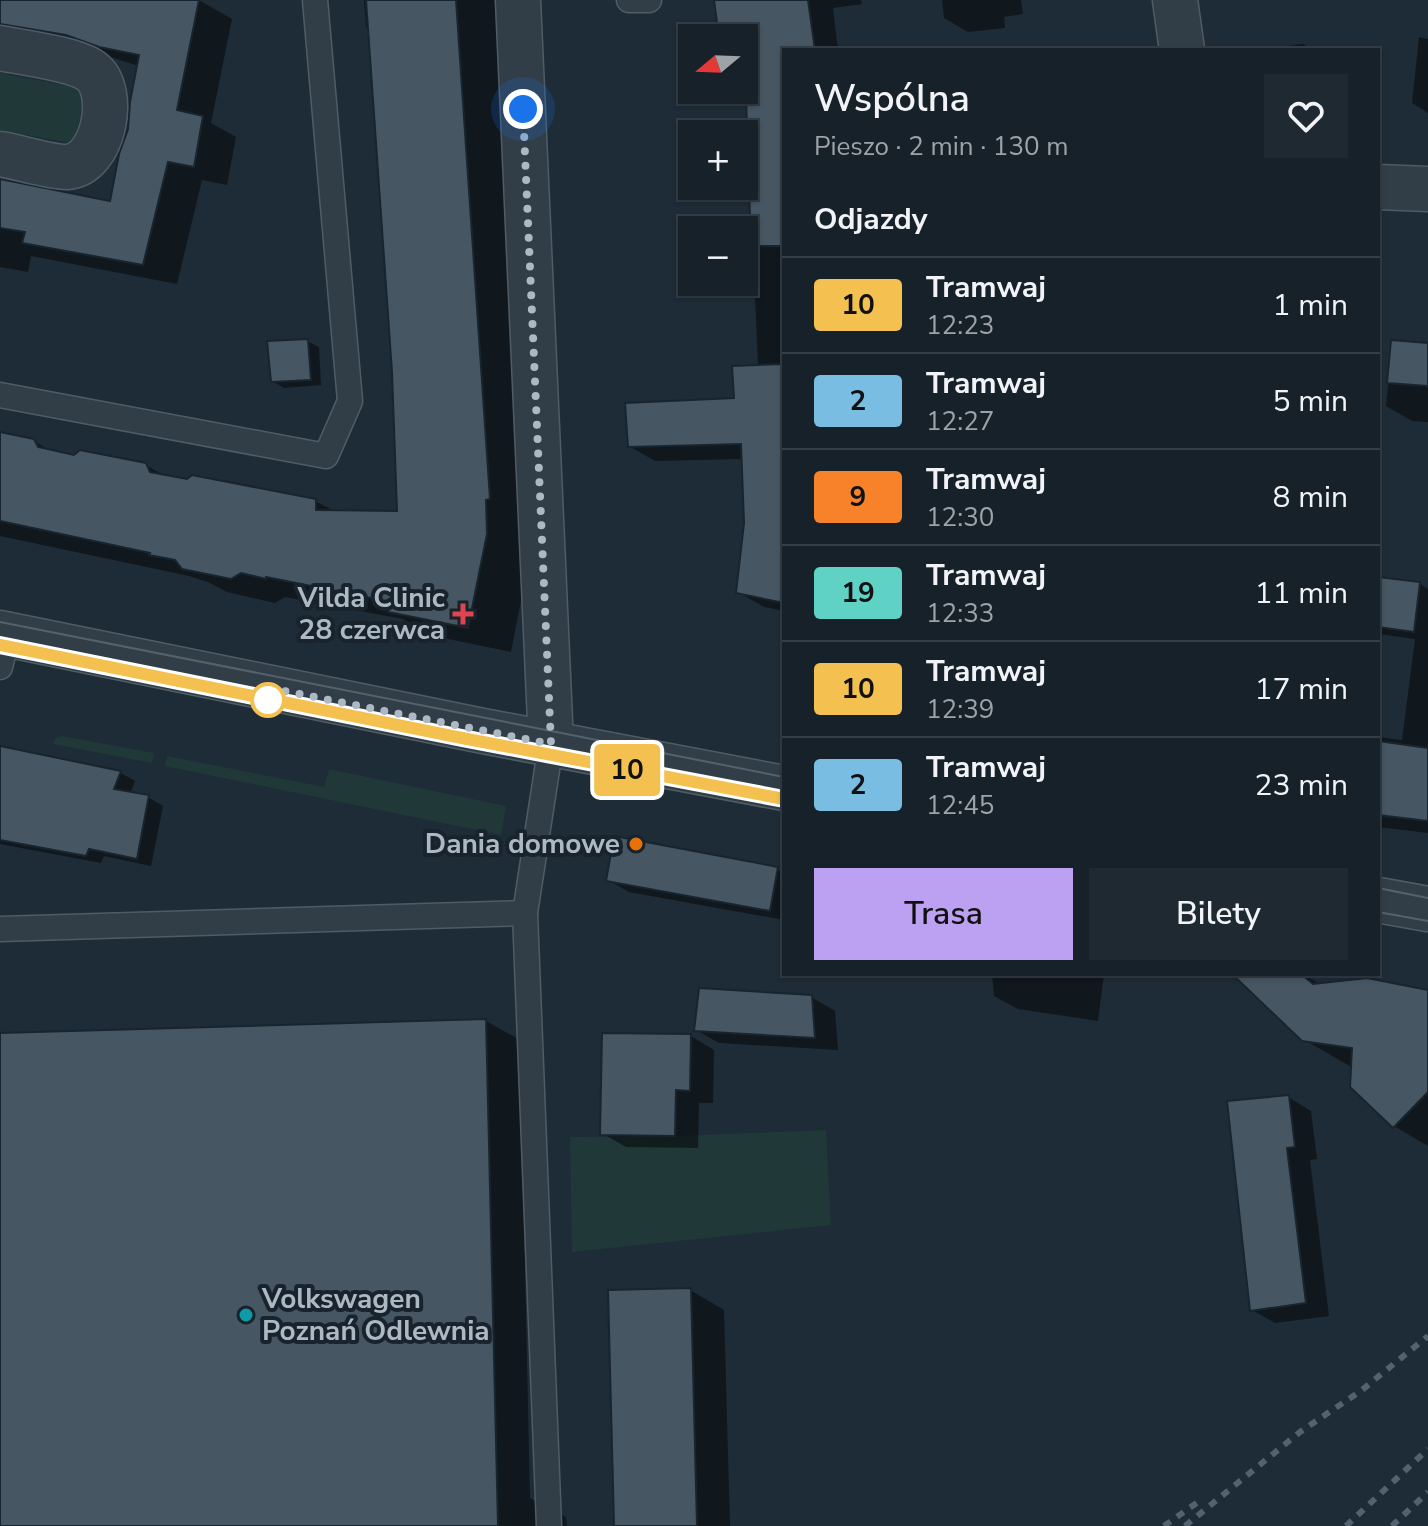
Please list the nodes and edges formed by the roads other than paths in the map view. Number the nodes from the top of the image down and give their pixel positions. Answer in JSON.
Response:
{"nodes":[{"id":1,"x":315,"y":0,"type":"edge"},
{"id":2,"x":518,"y":0,"type":"edge"},
{"id":3,"x":629,"y":0,"type":"edge"},
{"id":4,"x":649,"y":0,"type":"edge"},
{"id":5,"x":1175,"y":0,"type":"edge"},
{"id":6,"x":0,"y":48,"type":"edge"},
{"id":7,"x":1182,"y":48,"type":"edge"},
{"id":8,"x":0,"y":154,"type":"edge"},
{"id":9,"x":1380,"y":187,"type":"edge"},
{"id":10,"x":1428,"y":189,"type":"edge"},
{"id":11,"x":0,"y":395,"type":"edge"},
{"id":12,"x":3,"y":645,"type":"edge"},
{"id":13,"x":551,"y":744,"type":"junction"},
{"id":14,"x":782,"y":788,"type":"edge"},
{"id":15,"x":1380,"y":900,"type":"edge"},
{"id":16,"x":1428,"y":909,"type":"edge"},
{"id":17,"x":525,"y":913,"type":"junction"},
{"id":18,"x":0,"y":929,"type":"edge"},
{"id":19,"x":549,"y":1526,"type":"edge"}],
"edges":[{"from":1,"to":11,"type":"lane"},
{"from":2,"to":13,"type":"street"},
{"from":3,"to":4,"type":"lane"},
{"from":5,"to":7,"type":"street"},
{"from":6,"to":8,"type":"street"},
{"from":9,"to":10,"type":"street"},
{"from":12,"to":13,"type":"street"},
{"from":13,"to":14,"type":"street"},
{"from":13,"to":17,"type":"lane"},
{"from":15,"to":16,"type":"street"},
{"from":17,"to":18,"type":"lane"},
{"from":17,"to":19,"type":"lane"}]}
